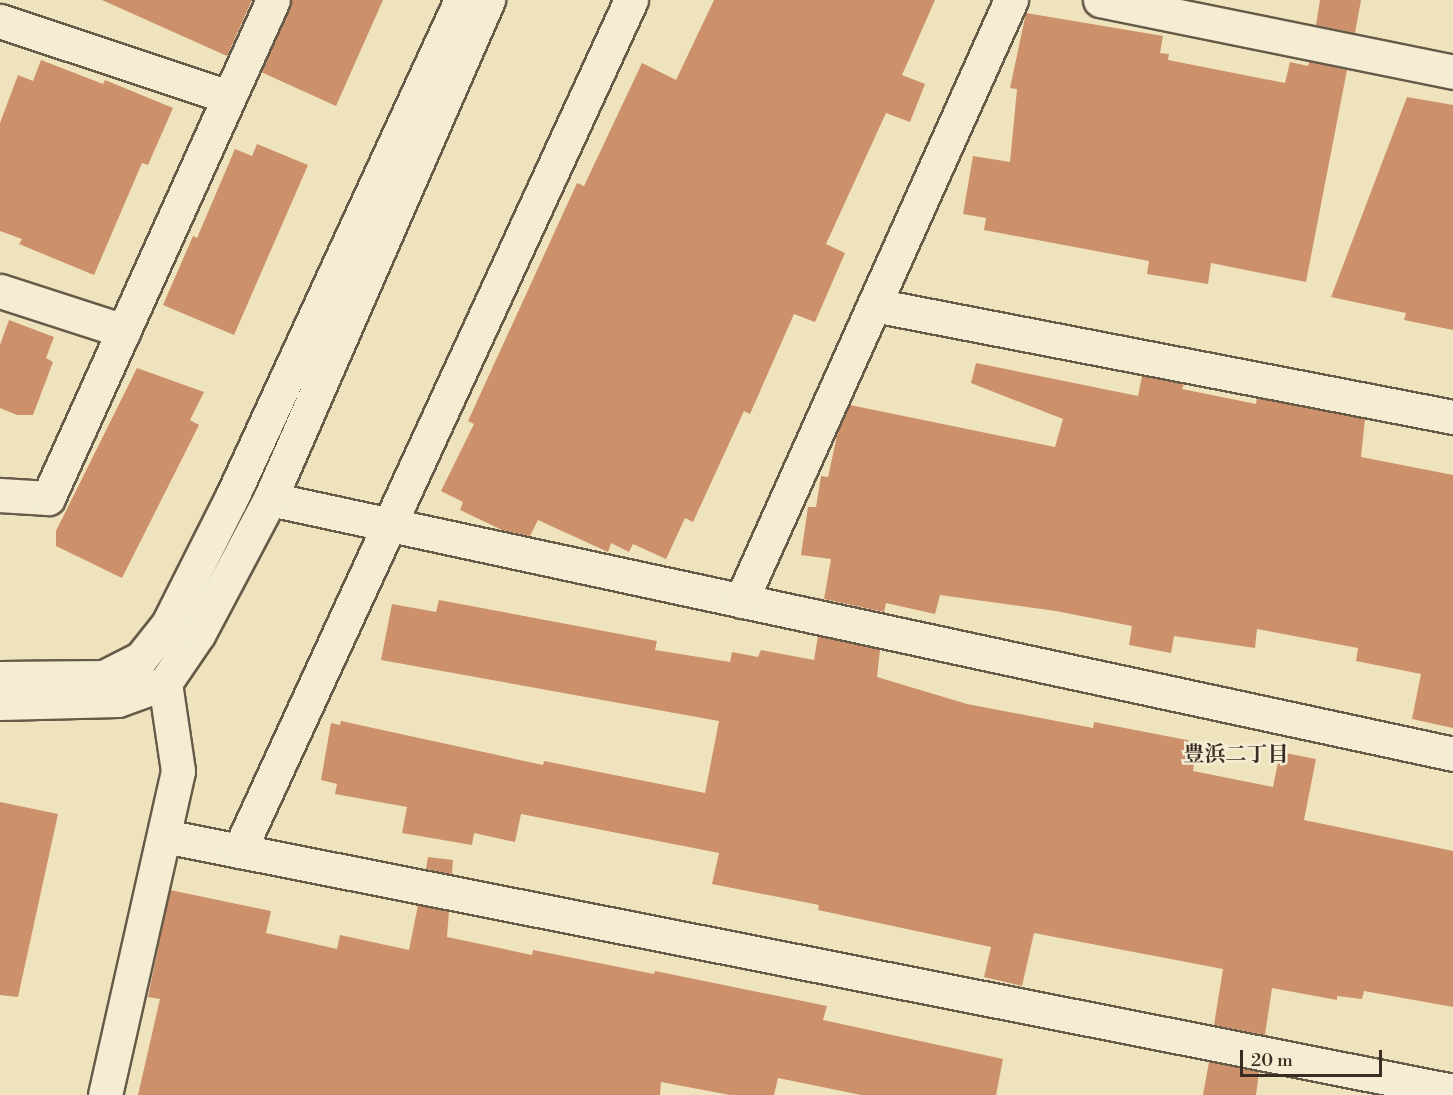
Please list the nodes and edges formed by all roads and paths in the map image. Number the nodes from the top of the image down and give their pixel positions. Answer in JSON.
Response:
{"nodes":[{"id":1,"x":273,"y":0,"type":"edge"},
{"id":2,"x":461,"y":0,"type":"edge"},
{"id":3,"x":488,"y":0,"type":"edge"},
{"id":4,"x":631,"y":0,"type":"edge"},
{"id":5,"x":1011,"y":0,"type":"edge"},
{"id":6,"x":1100,"y":0,"type":"edge"},
{"id":7,"x":0,"y":21,"type":"edge"},
{"id":8,"x":1453,"y":72,"type":"edge"},
{"id":9,"x":229,"y":97,"type":"junction"},
{"id":10,"x":0,"y":291,"type":"edge"},
{"id":11,"x":874,"y":305,"type":"junction"},
{"id":12,"x":124,"y":332,"type":"junction"},
{"id":13,"x":1453,"y":417,"type":"edge"},
{"id":14,"x":0,"y":495,"type":"edge"},
{"id":15,"x":270,"y":499,"type":"junction"},
{"id":16,"x":388,"y":526,"type":"junction"},
{"id":17,"x":741,"y":601,"type":"junction"},
{"id":18,"x":0,"y":678,"type":"edge"},
{"id":19,"x":165,"y":683,"type":"junction"},
{"id":20,"x":0,"y":703,"type":"edge"},
{"id":21,"x":1453,"y":754,"type":"edge"},
{"id":22,"x":164,"y":836,"type":"junction"},
{"id":23,"x":238,"y":851,"type":"junction"},
{"id":24,"x":1453,"y":1091,"type":"edge"},
{"id":25,"x":105,"y":1095,"type":"edge"}],
"edges":[{"from":1,"to":9,"type":"street"},
{"from":2,"to":18,"type":"street"},
{"from":3,"to":15,"type":"street"},
{"from":4,"to":16,"type":"street"},
{"from":5,"to":11,"type":"street"},
{"from":6,"to":8,"type":"street"},
{"from":7,"to":9,"type":"street"},
{"from":9,"to":12,"type":"street"},
{"from":10,"to":12,"type":"street"},
{"from":11,"to":13,"type":"street"},
{"from":11,"to":17,"type":"street"},
{"from":12,"to":14,"type":"street"},
{"from":15,"to":16,"type":"street"},
{"from":15,"to":19,"type":"street"},
{"from":16,"to":17,"type":"street"},
{"from":16,"to":23,"type":"street"},
{"from":17,"to":21,"type":"street"},
{"from":19,"to":20,"type":"street"},
{"from":19,"to":22,"type":"street"},
{"from":22,"to":23,"type":"street"},
{"from":22,"to":25,"type":"street"},
{"from":23,"to":24,"type":"street"}]}
